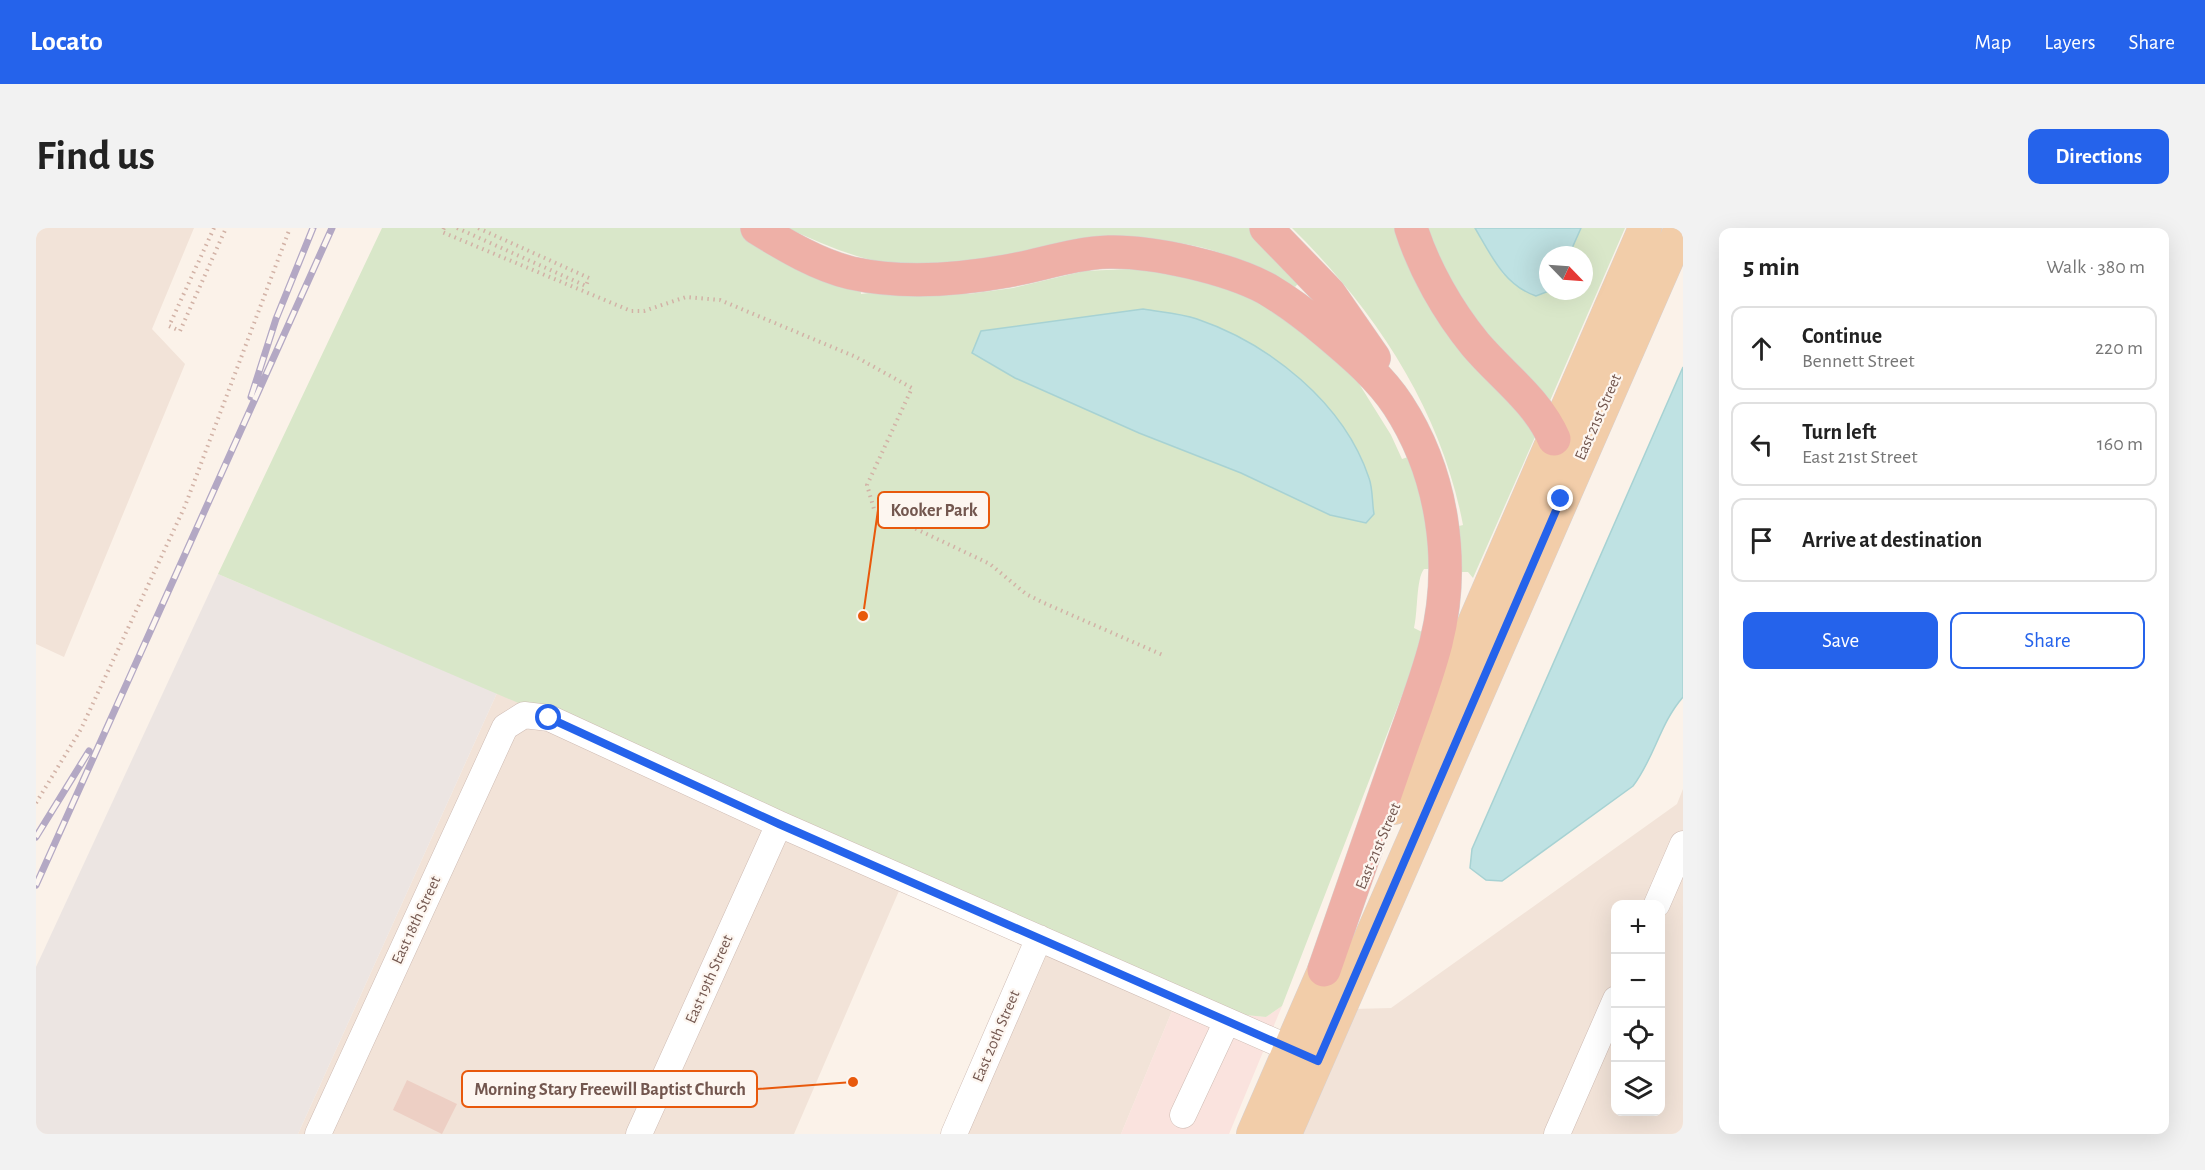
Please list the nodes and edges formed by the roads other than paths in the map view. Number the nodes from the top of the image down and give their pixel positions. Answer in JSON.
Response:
{"nodes":[{"id":1,"x":757,"y":228,"type":"edge"},
{"id":2,"x":1266,"y":228,"type":"edge"},
{"id":3,"x":1411,"y":228,"type":"edge"},
{"id":4,"x":1645,"y":228,"type":"edge"},
{"id":5,"x":1681,"y":228,"type":"edge"},
{"id":6,"x":1397,"y":404,"type":"junction"},
{"id":7,"x":1554,"y":439,"type":"junction"},
{"id":8,"x":1561,"y":499,"type":"junction"},
{"id":9,"x":779,"y":824,"type":"junction"},
{"id":10,"x":1683,"y":844,"type":"edge"},
{"id":11,"x":1659,"y":900,"type":"edge"},
{"id":12,"x":1039,"y":938,"type":"junction"},
{"id":13,"x":1324,"y":970,"type":"junction"},
{"id":14,"x":1612,"y":1008,"type":"edge"},
{"id":15,"x":1227,"y":1021,"type":"junction"},
{"id":16,"x":1304,"y":1055,"type":"junction"},
{"id":17,"x":1183,"y":1115,"type":"dead end"},
{"id":18,"x":318,"y":1134,"type":"edge"},
{"id":19,"x":639,"y":1134,"type":"edge"},
{"id":20,"x":954,"y":1134,"type":"edge"},
{"id":21,"x":1253,"y":1134,"type":"edge"},
{"id":22,"x":1286,"y":1134,"type":"edge"},
{"id":23,"x":1557,"y":1134,"type":"edge"}],
"edges":[{"from":1,"to":6,"type":"highway"},
{"from":2,"to":6,"type":"highway"},
{"from":3,"to":7,"type":"highway"},
{"from":4,"to":7,"type":"main road","name":"East 21st Street"},
{"from":5,"to":8,"type":"main road","name":"East 21st Street"},
{"from":6,"to":13,"type":"highway"},
{"from":7,"to":8,"type":"street"},
{"from":7,"to":13,"type":"main road","name":"East 21st Street"},
{"from":8,"to":16,"type":"main road","name":"East 21st Street"},
{"from":9,"to":12,"type":"street"},
{"from":9,"to":18,"type":"street","name":"East 18th Street"},
{"from":9,"to":19,"type":"street","name":"East 19th Street"},
{"from":10,"to":11,"type":"street"},
{"from":12,"to":15,"type":"street"},
{"from":12,"to":20,"type":"street","name":"East 20th Street"},
{"from":13,"to":16,"type":"main road","name":"East 21st Street"},
{"from":14,"to":23,"type":"street"},
{"from":15,"to":16,"type":"street"},
{"from":15,"to":17,"type":"street"},
{"from":16,"to":21,"type":"main road","name":"East 21st Street"},
{"from":16,"to":22,"type":"main road","name":"East 21st Street"}]}
